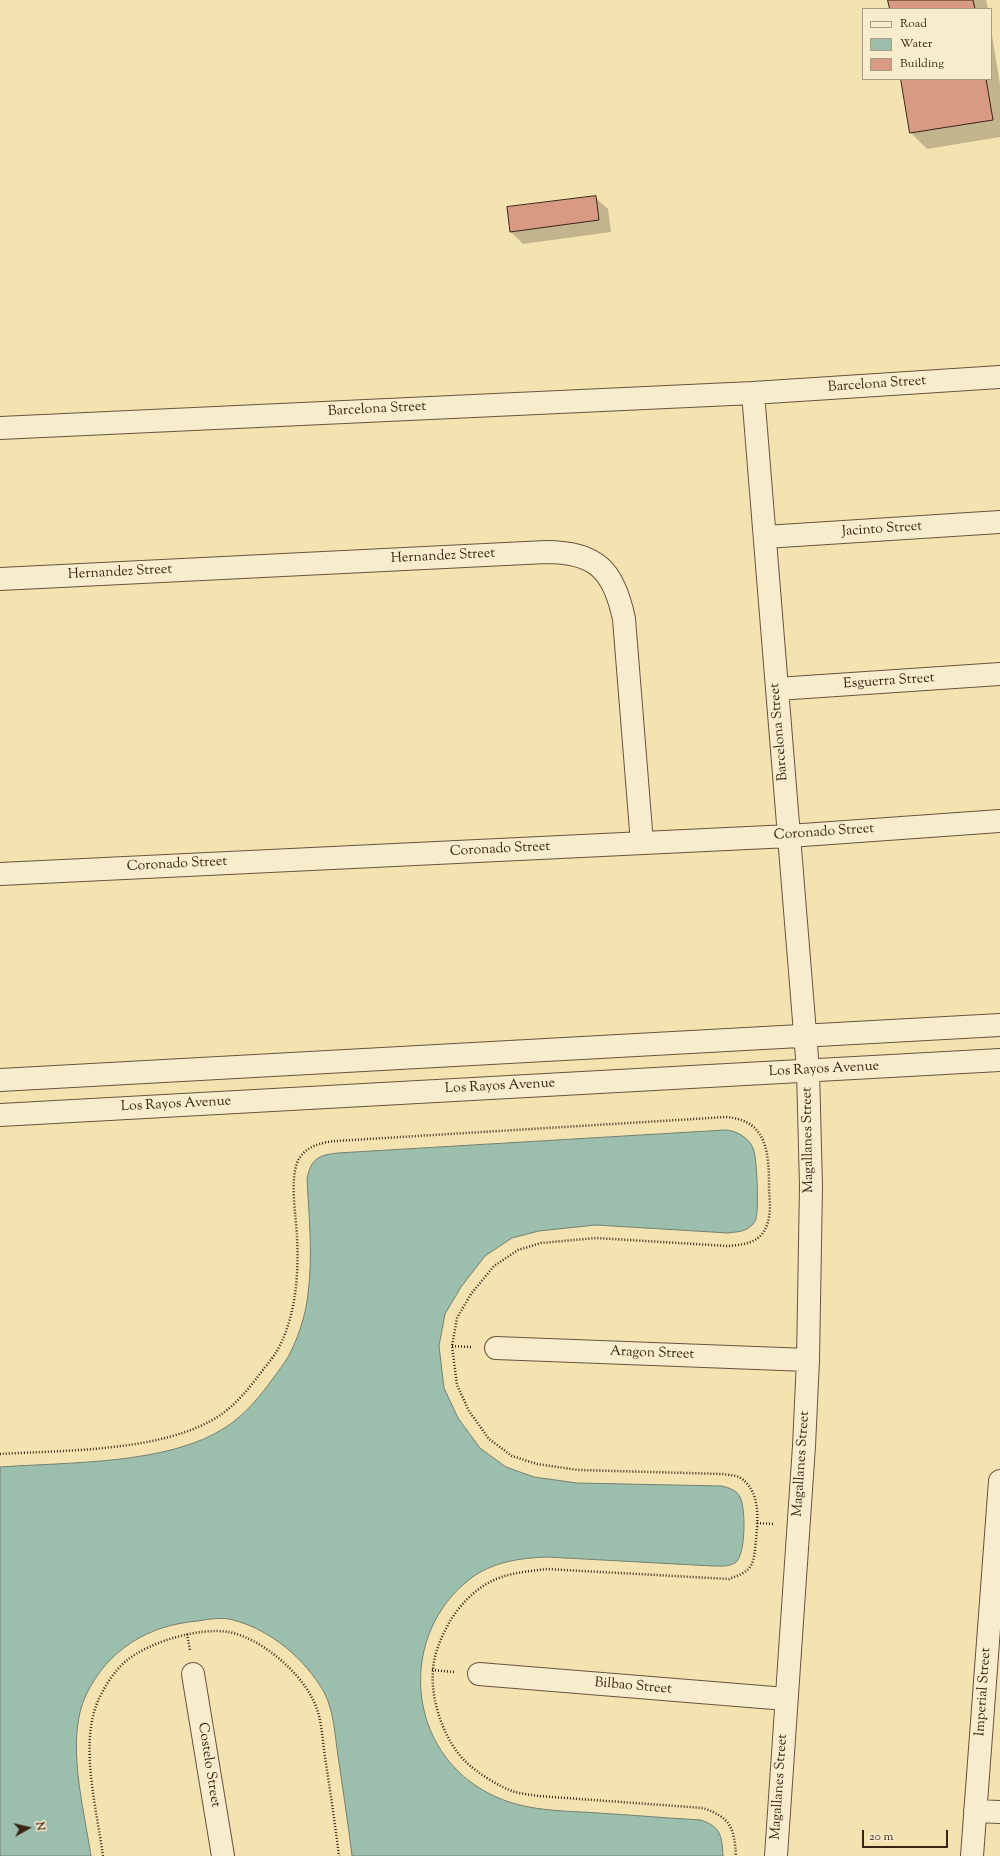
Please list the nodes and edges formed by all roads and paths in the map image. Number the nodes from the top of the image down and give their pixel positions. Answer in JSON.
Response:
{"nodes":[{"id":1,"x":1000,"y":377,"type":"edge"},
{"id":2,"x":753,"y":393,"type":"junction"},
{"id":3,"x":0,"y":428,"type":"edge"},
{"id":4,"x":1000,"y":522,"type":"edge"},
{"id":5,"x":765,"y":537,"type":"junction"},
{"id":6,"x":0,"y":579,"type":"edge"},
{"id":7,"x":1000,"y":674,"type":"edge"},
{"id":8,"x":777,"y":689,"type":"junction"},
{"id":9,"x":1000,"y":821,"type":"edge"},
{"id":10,"x":789,"y":836,"type":"junction"},
{"id":11,"x":642,"y":843,"type":"junction"},
{"id":12,"x":0,"y":874,"type":"edge"},
{"id":13,"x":1000,"y":1025,"type":"edge"},
{"id":14,"x":805,"y":1036,"type":"junction"},
{"id":15,"x":1000,"y":1060,"type":"edge"},
{"id":16,"x":808,"y":1070,"type":"junction"},
{"id":17,"x":0,"y":1080,"type":"edge"},
{"id":18,"x":0,"y":1115,"type":"edge"},
{"id":19,"x":496,"y":1348,"type":"dead end"},
{"id":20,"x":808,"y":1360,"type":"junction"},
{"id":21,"x":0,"y":1454,"type":"edge"},
{"id":22,"x":1000,"y":1481,"type":"edge"},
{"id":23,"x":994,"y":1640,"type":"edge"},
{"id":24,"x":193,"y":1674,"type":"dead end"},
{"id":25,"x":479,"y":1674,"type":"dead end"},
{"id":26,"x":786,"y":1699,"type":"junction"},
{"id":27,"x":975,"y":1811,"type":"junction"},
{"id":28,"x":1000,"y":1812,"type":"edge"},
{"id":29,"x":223,"y":1856,"type":"edge"},
{"id":30,"x":736,"y":1856,"type":"edge"},
{"id":31,"x":776,"y":1856,"type":"edge"},
{"id":32,"x":972,"y":1856,"type":"edge"}],
"edges":[{"from":1,"to":2,"type":"street","name":"Barcelona Street"},
{"from":2,"to":3,"type":"street","name":"Barcelona Street"},
{"from":2,"to":5,"type":"street","name":"Barcelona Street"},
{"from":4,"to":5,"type":"street","name":"Jacinto Street"},
{"from":5,"to":8,"type":"street","name":"Barcelona Street"},
{"from":6,"to":11,"type":"street","name":"Hernandez Street"},
{"from":7,"to":8,"type":"street","name":"Esguerra Street"},
{"from":8,"to":10,"type":"street","name":"Barcelona Street"},
{"from":9,"to":10,"type":"street","name":"Coronado Street"},
{"from":10,"to":11,"type":"street","name":"Coronado Street"},
{"from":10,"to":14,"type":"street","name":"Barcelona Street"},
{"from":11,"to":12,"type":"street","name":"Coronado Street"},
{"from":13,"to":14,"type":"street"},
{"from":14,"to":16,"type":"street","name":"Barcelona Street"},
{"from":14,"to":17,"type":"street"},
{"from":15,"to":16,"type":"street","name":"Los Rayos Avenue"},
{"from":16,"to":18,"type":"street","name":"Los Rayos Avenue"},
{"from":16,"to":20,"type":"street","name":"Magallanes Street"},
{"from":19,"to":20,"type":"street","name":"Aragon Street"},
{"from":20,"to":26,"type":"street","name":"Magallanes Street"},
{"from":21,"to":30,"type":"path"},
{"from":22,"to":23,"type":"street","name":"Imperial Street"},
{"from":23,"to":27,"type":"street","name":"Imperial Street"},
{"from":24,"to":29,"type":"street","name":"Costelo Street"},
{"from":25,"to":26,"type":"street","name":"Bilbao Street"},
{"from":26,"to":31,"type":"street","name":"Magallanes Street"},
{"from":27,"to":28,"type":"street"},
{"from":27,"to":32,"type":"street","name":"Imperial Street"}]}
